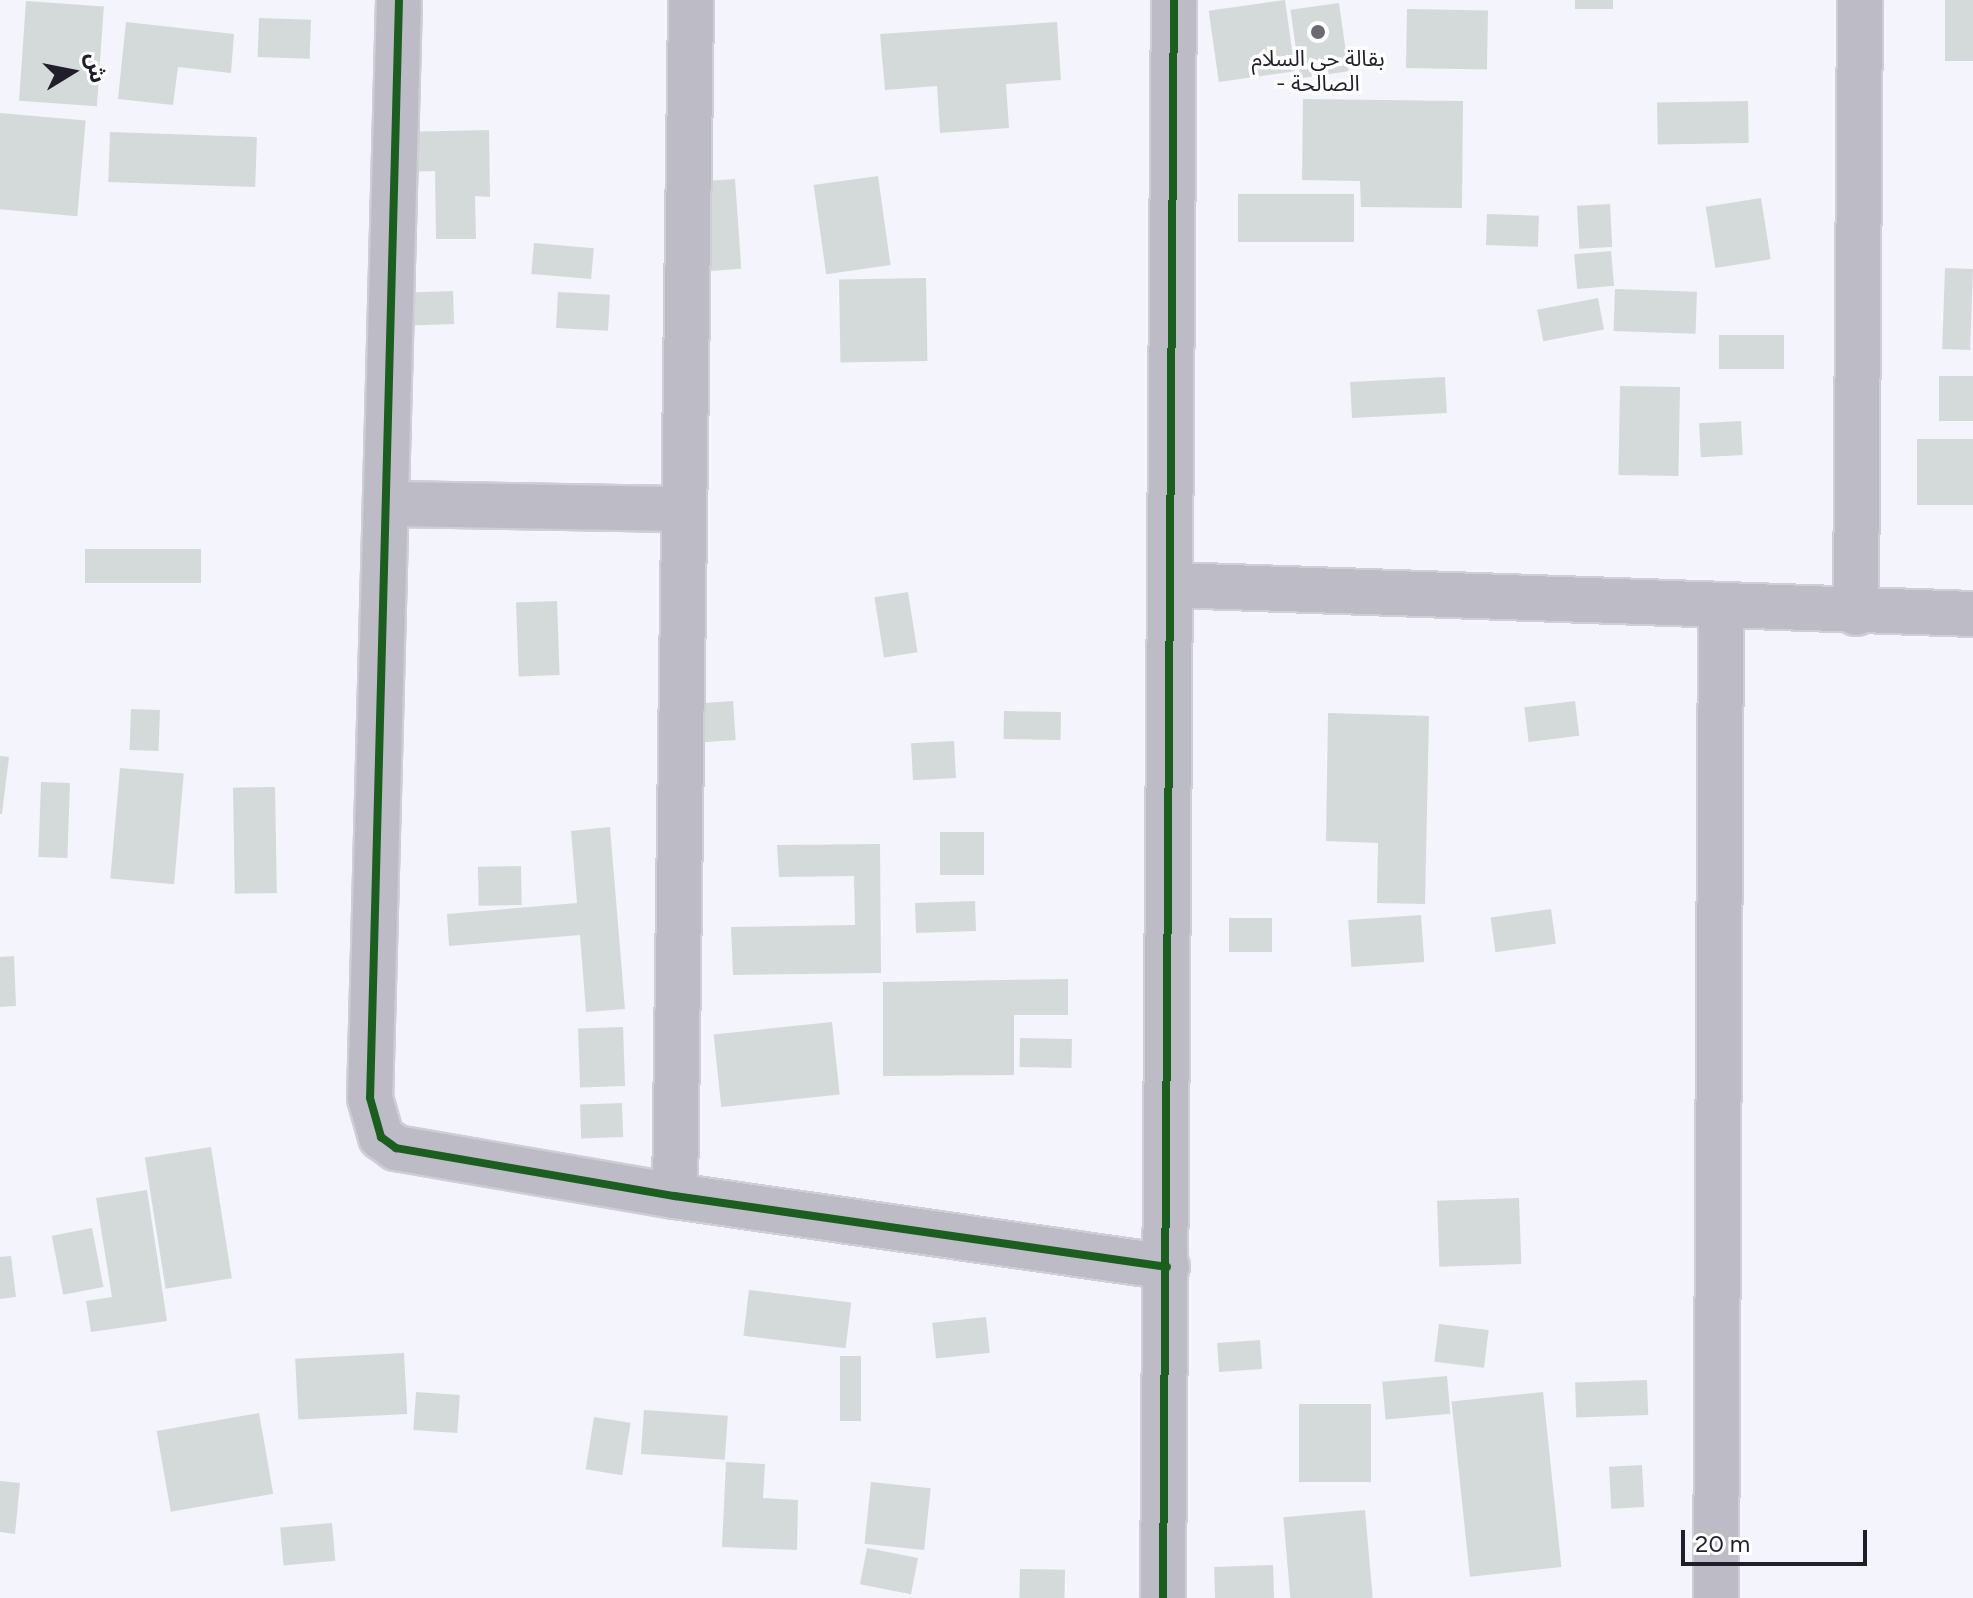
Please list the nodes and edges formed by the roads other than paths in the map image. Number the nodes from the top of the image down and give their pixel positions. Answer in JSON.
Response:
{"nodes":[{"id":1,"x":399,"y":0,"type":"edge"},
{"id":2,"x":691,"y":0,"type":"edge"},
{"id":3,"x":1174,"y":0,"type":"edge"},
{"id":4,"x":1860,"y":0,"type":"edge"},
{"id":5,"x":389,"y":504,"type":"junction"},
{"id":6,"x":683,"y":509,"type":"junction"},
{"id":7,"x":1174,"y":585,"type":"junction"},
{"id":8,"x":1721,"y":608,"type":"junction"},
{"id":9,"x":1856,"y":613,"type":"junction"},
{"id":10,"x":1973,"y":614,"type":"edge"},
{"id":11,"x":675,"y":1196,"type":"junction"},
{"id":12,"x":1167,"y":1267,"type":"junction"},
{"id":13,"x":1163,"y":1598,"type":"edge"},
{"id":14,"x":1716,"y":1598,"type":"edge"}],
"edges":[{"from":1,"to":5,"type":"street"},
{"from":2,"to":6,"type":"street"},
{"from":3,"to":7,"type":"street"},
{"from":4,"to":9,"type":"street"},
{"from":5,"to":6,"type":"street"},
{"from":5,"to":11,"type":"street"},
{"from":6,"to":11,"type":"street"},
{"from":7,"to":8,"type":"street"},
{"from":7,"to":12,"type":"street"},
{"from":8,"to":9,"type":"street"},
{"from":8,"to":14,"type":"street"},
{"from":9,"to":10,"type":"street"},
{"from":11,"to":12,"type":"street"},
{"from":12,"to":13,"type":"street"}]}
